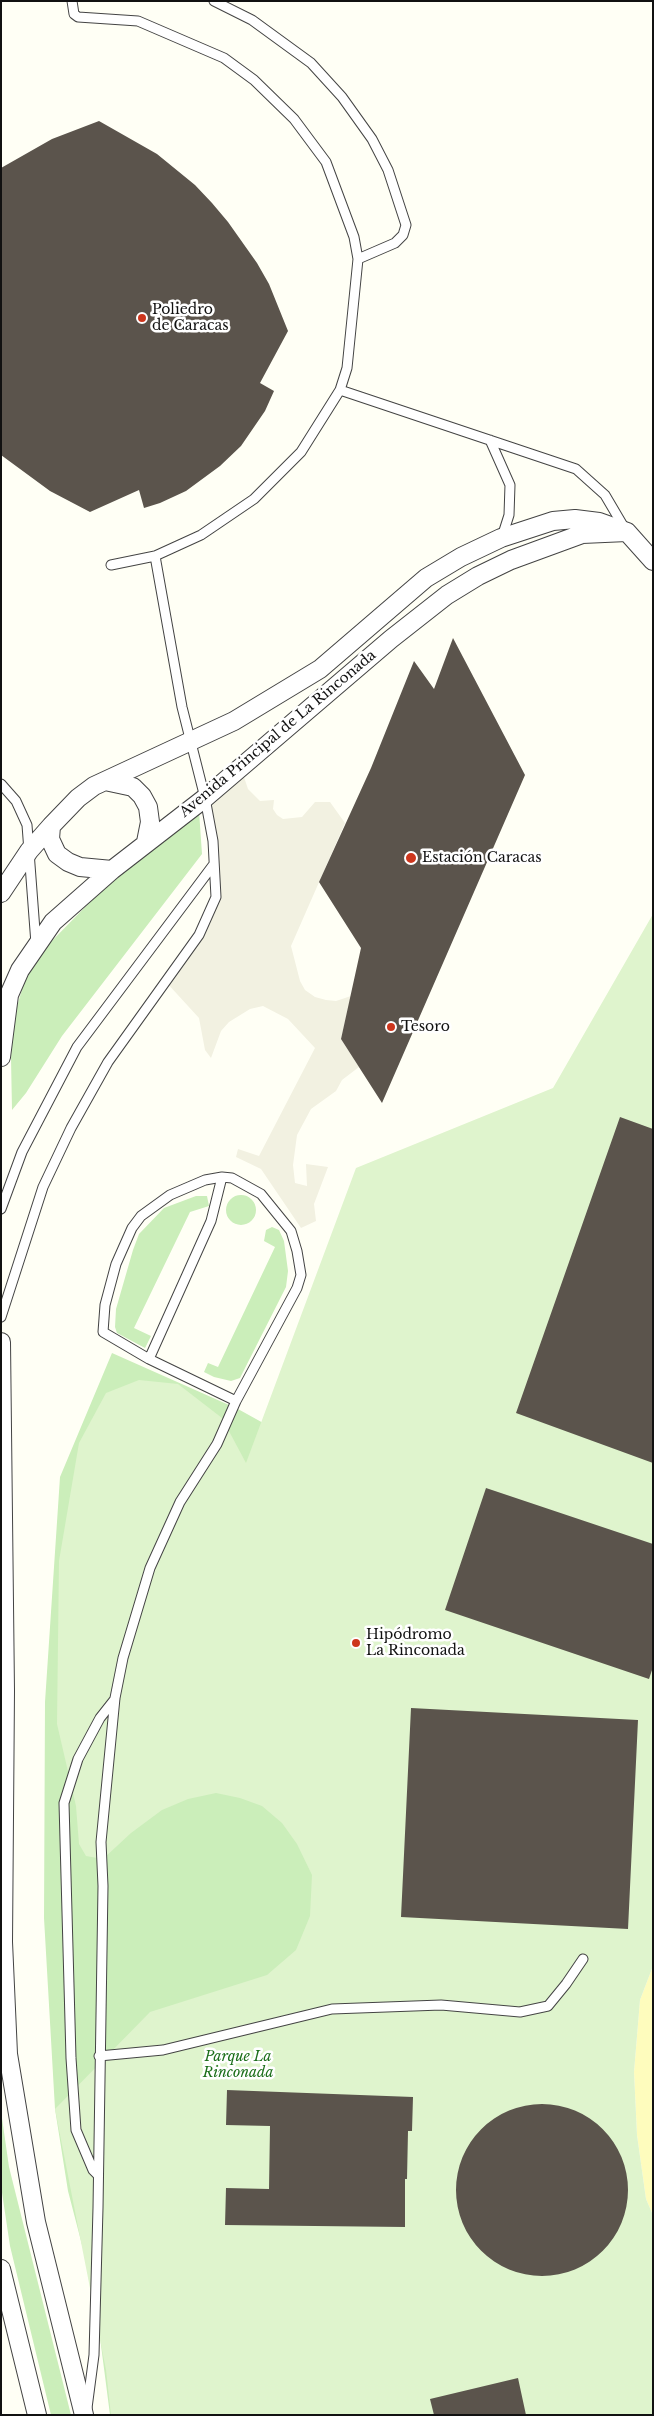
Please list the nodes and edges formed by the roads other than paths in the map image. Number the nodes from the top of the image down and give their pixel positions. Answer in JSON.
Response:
{"nodes":[{"id":1,"x":72,"y":1,"type":"edge"},
{"id":2,"x":214,"y":1,"type":"edge"},
{"id":3,"x":358,"y":259,"type":"junction"},
{"id":4,"x":340,"y":390,"type":"junction"},
{"id":5,"x":490,"y":440,"type":"junction"},
{"id":6,"x":626,"y":532,"type":"junction"},
{"id":7,"x":501,"y":538,"type":"junction"},
{"id":8,"x":155,"y":556,"type":"junction"},
{"id":9,"x":653,"y":561,"type":"edge"},
{"id":10,"x":111,"y":565,"type":"dead end"},
{"id":11,"x":192,"y":740,"type":"junction"},
{"id":12,"x":105,"y":780,"type":"junction"},
{"id":13,"x":1,"y":784,"type":"edge"},
{"id":14,"x":205,"y":798,"type":"junction"},
{"id":15,"x":51,"y":826,"type":"junction"},
{"id":16,"x":146,"y":842,"type":"junction"},
{"id":17,"x":30,"y":851,"type":"junction"},
{"id":18,"x":214,"y":864,"type":"junction"},
{"id":19,"x":112,"y":870,"type":"junction"},
{"id":20,"x":1,"y":893,"type":"edge"},
{"id":21,"x":36,"y":945,"type":"junction"},
{"id":22,"x":1,"y":1057,"type":"edge"},
{"id":23,"x":222,"y":1177,"type":"junction"},
{"id":24,"x":1,"y":1209,"type":"edge"},
{"id":25,"x":1,"y":1317,"type":"edge"},
{"id":26,"x":1,"y":1342,"type":"edge"},
{"id":27,"x":149,"y":1359,"type":"junction"},
{"id":28,"x":236,"y":1401,"type":"junction"},
{"id":29,"x":115,"y":1698,"type":"junction"},
{"id":30,"x":583,"y":1959,"type":"dead end"},
{"id":31,"x":99,"y":2056,"type":"junction"},
{"id":32,"x":98,"y":2175,"type":"junction"},
{"id":33,"x":1,"y":2269,"type":"edge"},
{"id":34,"x":37,"y":2415,"type":"edge"},
{"id":35,"x":85,"y":2415,"type":"edge"}],
"edges":[{"from":1,"to":3,"type":"lane"},
{"from":2,"to":3,"type":"lane"},
{"from":3,"to":4,"type":"lane"},
{"from":4,"to":5,"type":"lane"},
{"from":4,"to":8,"type":"lane"},
{"from":5,"to":6,"type":"lane"},
{"from":5,"to":7,"type":"lane"},
{"from":6,"to":7,"type":"street","name":"Avenida Principal de La Rinconada"},
{"from":6,"to":9,"type":"street","name":"Avenida Principal de La Rinconada"},
{"from":6,"to":14,"type":"street","name":"Avenida Principal de La Rinconada"},
{"from":7,"to":11,"type":"street","name":"Avenida Principal de La Rinconada"},
{"from":8,"to":10,"type":"lane"},
{"from":8,"to":11,"type":"lane"},
{"from":11,"to":12,"type":"street","name":"Avenida Principal de La Rinconada"},
{"from":11,"to":14,"type":"lane"},
{"from":12,"to":15,"type":"street","name":"Avenida Principal de La Rinconada"},
{"from":12,"to":16,"type":"street"},
{"from":13,"to":17,"type":"lane"},
{"from":14,"to":16,"type":"street","name":"Avenida Principal de La Rinconada"},
{"from":14,"to":18,"type":"lane"},
{"from":15,"to":17,"type":"street","name":"Avenida Principal de La Rinconada"},
{"from":15,"to":19,"type":"street"},
{"from":16,"to":19,"type":"street","name":"Avenida Principal de La Rinconada"},
{"from":17,"to":20,"type":"street","name":"Avenida Principal de La Rinconada"},
{"from":17,"to":21,"type":"lane"},
{"from":18,"to":24,"type":"lane"},
{"from":18,"to":25,"type":"lane"},
{"from":19,"to":21,"type":"street","name":"Avenida Principal de La Rinconada"},
{"from":21,"to":22,"type":"street","name":"Avenida Principal de La Rinconada"},
{"from":23,"to":27,"type":"lane"},
{"from":23,"to":27,"type":"lane"},
{"from":23,"to":28,"type":"lane"},
{"from":26,"to":35,"type":"street"},
{"from":27,"to":28,"type":"lane"},
{"from":28,"to":29,"type":"lane"},
{"from":29,"to":31,"type":"lane"},
{"from":29,"to":32,"type":"lane"},
{"from":30,"to":31,"type":"lane"},
{"from":31,"to":32,"type":"lane"},
{"from":32,"to":35,"type":"lane"},
{"from":33,"to":34,"type":"street"}]}
